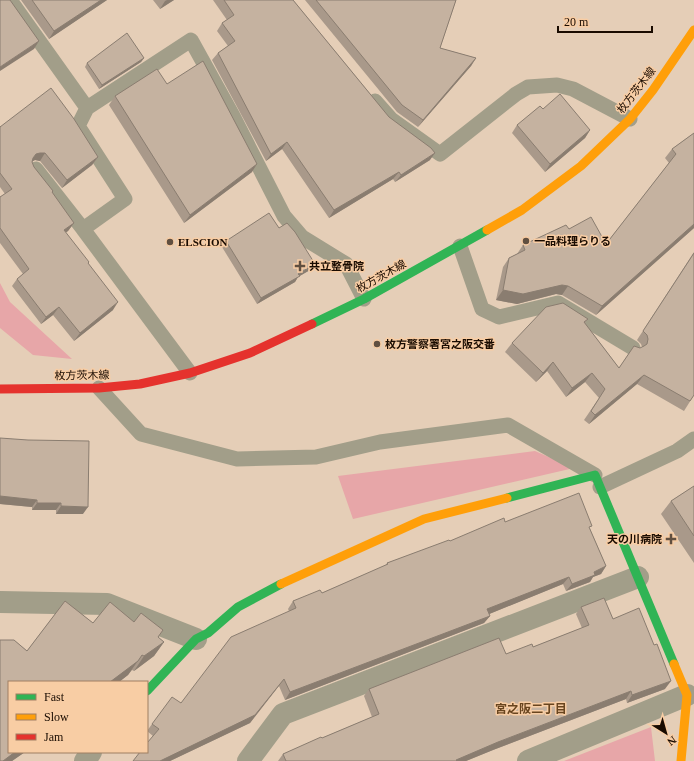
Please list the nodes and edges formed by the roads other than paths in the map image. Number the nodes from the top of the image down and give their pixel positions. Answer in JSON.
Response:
{"nodes":[{"id":1,"x":10,"y":0,"type":"edge"},
{"id":2,"x":694,"y":30,"type":"edge"},
{"id":3,"x":366,"y":91,"type":"edge"},
{"id":4,"x":87,"y":108,"type":"junction"},
{"id":5,"x":630,"y":119,"type":"junction"},
{"id":6,"x":36,"y":169,"type":"edge"},
{"id":7,"x":83,"y":229,"type":"junction"},
{"id":8,"x":460,"y":246,"type":"junction"},
{"id":9,"x":364,"y":299,"type":"junction"},
{"id":10,"x":634,"y":348,"type":"edge"},
{"id":11,"x":190,"y":374,"type":"junction"},
{"id":12,"x":99,"y":388,"type":"junction"},
{"id":13,"x":0,"y":389,"type":"edge"},
{"id":14,"x":694,"y":439,"type":"edge"},
{"id":15,"x":597,"y":481,"type":"junction"},
{"id":16,"x":638,"y":576,"type":"junction"},
{"id":17,"x":0,"y":602,"type":"edge"},
{"id":18,"x":196,"y":638,"type":"junction"},
{"id":19,"x":148,"y":690,"type":"edge"},
{"id":20,"x":687,"y":695,"type":"junction"},
{"id":21,"x":90,"y":753,"type":"edge"},
{"id":22,"x":84,"y":761,"type":"edge"},
{"id":23,"x":248,"y":761,"type":"edge"},
{"id":24,"x":528,"y":761,"type":"edge"},
{"id":25,"x":681,"y":761,"type":"edge"}],
"edges":[{"from":1,"to":4,"type":"lane"},
{"from":2,"to":5,"type":"main road","name":"枚方茨木線"},
{"from":3,"to":5,"type":"lane"},
{"from":4,"to":7,"type":"lane"},
{"from":4,"to":9,"type":"lane"},
{"from":5,"to":8,"type":"main road","name":"枚方茨木線"},
{"from":6,"to":7,"type":"lane"},
{"from":7,"to":11,"type":"lane"},
{"from":8,"to":9,"type":"main road","name":"枚方茨木線"},
{"from":8,"to":10,"type":"lane"},
{"from":9,"to":11,"type":"main road","name":"枚方茨木線"},
{"from":11,"to":12,"type":"main road","name":"枚方茨木線"},
{"from":12,"to":13,"type":"main road","name":"枚方茨木線"},
{"from":12,"to":15,"type":"lane"},
{"from":14,"to":15,"type":"lane"},
{"from":15,"to":16,"type":"main road"},
{"from":15,"to":18,"type":"main road"},
{"from":16,"to":20,"type":"main road"},
{"from":16,"to":23,"type":"street"},
{"from":17,"to":18,"type":"street"},
{"from":18,"to":19,"type":"main road"},
{"from":20,"to":24,"type":"street"},
{"from":20,"to":25,"type":"main road"},
{"from":21,"to":22,"type":"street"}]}
